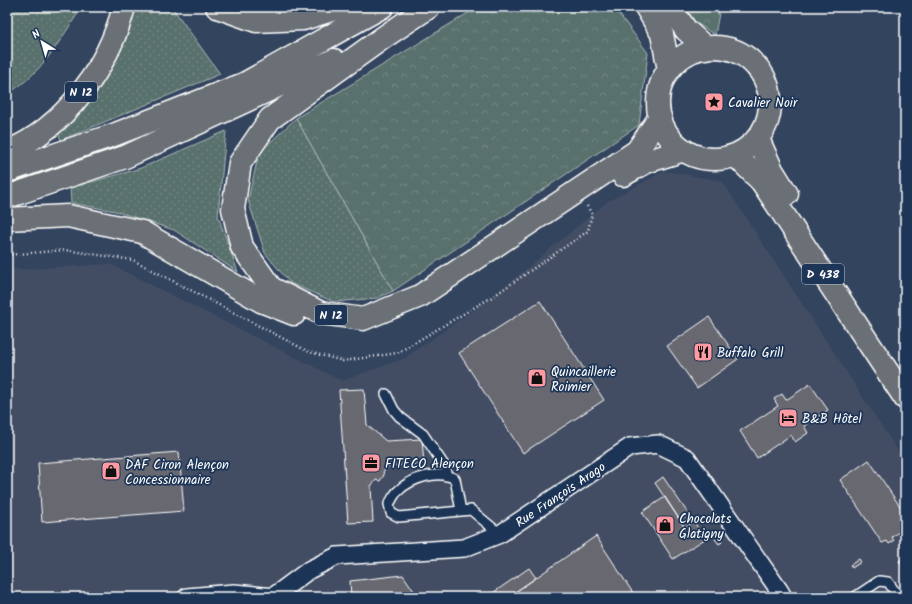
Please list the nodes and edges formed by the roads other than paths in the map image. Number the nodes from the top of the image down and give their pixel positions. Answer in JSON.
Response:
{"nodes":[{"id":1,"x":124,"y":7,"type":"edge"},
{"id":2,"x":217,"y":7,"type":"edge"},
{"id":3,"x":341,"y":7,"type":"edge"},
{"id":4,"x":382,"y":7,"type":"edge"},
{"id":5,"x":429,"y":7,"type":"edge"},
{"id":6,"x":646,"y":7,"type":"edge"},
{"id":7,"x":670,"y":7,"type":"edge"},
{"id":8,"x":384,"y":36,"type":"junction"},
{"id":9,"x":706,"y":48,"type":"junction"},
{"id":10,"x":669,"y":70,"type":"junction"},
{"id":11,"x":660,"y":117,"type":"junction"},
{"id":12,"x":758,"y":139,"type":"junction"},
{"id":13,"x":684,"y":150,"type":"junction"},
{"id":14,"x":7,"y":152,"type":"edge"},
{"id":15,"x":735,"y":156,"type":"junction"},
{"id":16,"x":7,"y":171,"type":"edge"},
{"id":17,"x":7,"y":197,"type":"edge"},
{"id":18,"x":7,"y":219,"type":"edge"},
{"id":19,"x":905,"y":375,"type":"edge"},
{"id":20,"x":386,"y":394,"type":"dead end"},
{"id":21,"x":905,"y":398,"type":"edge"},
{"id":22,"x":446,"y":476,"type":"junction"},
{"id":23,"x":460,"y":511,"type":"junction"},
{"id":24,"x":500,"y":534,"type":"junction"},
{"id":25,"x":187,"y":597,"type":"edge"},
{"id":26,"x":274,"y":597,"type":"edge"},
{"id":27,"x":783,"y":597,"type":"edge"},
{"id":28,"x":855,"y":597,"type":"edge"},
{"id":29,"x":899,"y":597,"type":"edge"}],
"edges":[{"from":1,"to":14,"type":"main road","number":"N 12"},
{"from":2,"to":3,"type":"main road"},
{"from":4,"to":16,"type":"main road"},
{"from":5,"to":8,"type":"main road","number":"N 12"},
{"from":6,"to":10,"type":"main road"},
{"from":7,"to":9,"type":"main road"},
{"from":8,"to":11,"type":"main road","number":"N 12"},
{"from":8,"to":17,"type":"main road","number":"N 12"},
{"from":9,"to":10,"type":"main road"},
{"from":9,"to":12,"type":"main road"},
{"from":10,"to":11,"type":"main road"},
{"from":11,"to":13,"type":"main road"},
{"from":12,"to":15,"type":"main road"},
{"from":12,"to":19,"type":"main road","number":"D 438"},
{"from":13,"to":15,"type":"main road"},
{"from":13,"to":18,"type":"main road","number":"N 12"},
{"from":15,"to":21,"type":"main road","number":"D 438"},
{"from":20,"to":22,"type":"lane"},
{"from":22,"to":23,"type":"lane"},
{"from":22,"to":23,"type":"lane"},
{"from":23,"to":24,"type":"lane"},
{"from":24,"to":26,"type":"street","name":"Rue François Arago"},
{"from":24,"to":27,"type":"street","name":"Rue François Arago"},
{"from":25,"to":26,"type":"street"},
{"from":28,"to":29,"type":"lane"}]}
